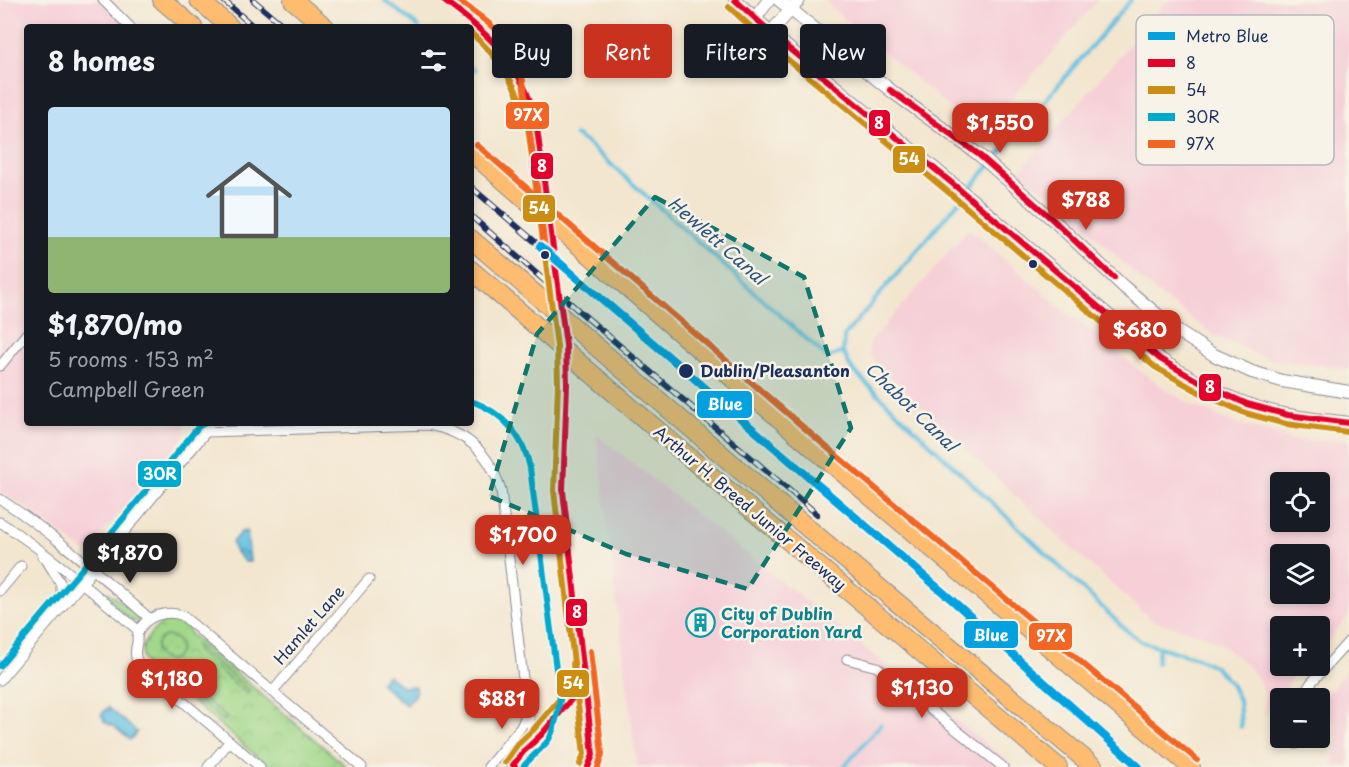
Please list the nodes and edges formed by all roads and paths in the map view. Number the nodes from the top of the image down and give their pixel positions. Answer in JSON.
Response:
{"nodes":[{"id":1,"x":103,"y":0,"type":"edge"},
{"id":2,"x":162,"y":0,"type":"edge"},
{"id":3,"x":199,"y":0,"type":"edge"},
{"id":4,"x":293,"y":0,"type":"edge"},
{"id":5,"x":735,"y":0,"type":"edge"},
{"id":6,"x":769,"y":0,"type":"edge"},
{"id":7,"x":779,"y":0,"type":"edge"},
{"id":8,"x":795,"y":5,"type":"edge"},
{"id":9,"x":755,"y":18,"type":"junction"},
{"id":10,"x":127,"y":24,"type":"edge"},
{"id":11,"x":190,"y":24,"type":"edge"},
{"id":12,"x":227,"y":24,"type":"edge"},
{"id":13,"x":321,"y":24,"type":"edge"},
{"id":14,"x":762,"y":24,"type":"edge"},
{"id":15,"x":778,"y":24,"type":"edge"},
{"id":16,"x":788,"y":46,"type":"edge"},
{"id":17,"x":474,"y":155,"type":"edge"},
{"id":18,"x":474,"y":242,"type":"edge"},
{"id":19,"x":474,"y":273,"type":"edge"},
{"id":20,"x":24,"y":337,"type":"edge"},
{"id":21,"x":0,"y":366,"type":"edge"},
{"id":22,"x":1349,"y":392,"type":"edge"},
{"id":23,"x":1349,"y":423,"type":"edge"},
{"id":24,"x":396,"y":426,"type":"edge"},
{"id":25,"x":434,"y":426,"type":"edge"},
{"id":26,"x":0,"y":499,"type":"edge"},
{"id":27,"x":0,"y":522,"type":"edge"},
{"id":28,"x":21,"y":566,"type":"dead end"},
{"id":29,"x":93,"y":570,"type":"junction"},
{"id":30,"x":369,"y":579,"type":"dead end"},
{"id":31,"x":82,"y":583,"type":"junction"},
{"id":32,"x":0,"y":591,"type":"edge"},
{"id":33,"x":61,"y":608,"type":"junction"},
{"id":34,"x":149,"y":618,"type":"junction"},
{"id":35,"x":139,"y":631,"type":"junction"},
{"id":36,"x":1349,"y":641,"type":"edge"},
{"id":37,"x":847,"y":659,"type":"dead end"},
{"id":38,"x":0,"y":680,"type":"edge"},
{"id":39,"x":1308,"y":688,"type":"edge"},
{"id":40,"x":272,"y":692,"type":"junction"},
{"id":41,"x":527,"y":713,"type":"junction"},
{"id":42,"x":230,"y":741,"type":"junction"},
{"id":43,"x":208,"y":767,"type":"edge"},
{"id":44,"x":260,"y":767,"type":"edge"},
{"id":45,"x":362,"y":767,"type":"edge"},
{"id":46,"x":488,"y":767,"type":"edge"},
{"id":47,"x":512,"y":767,"type":"edge"},
{"id":48,"x":1003,"y":767,"type":"edge"},
{"id":49,"x":1058,"y":767,"type":"edge"},
{"id":50,"x":1094,"y":767,"type":"edge"},
{"id":51,"x":1191,"y":767,"type":"edge"}],
"edges":[{"from":1,"to":10,"type":"street"},
{"from":2,"to":11,"type":"highway"},
{"from":3,"to":12,"type":"highway"},
{"from":4,"to":13,"type":"highway"},
{"from":5,"to":9,"type":"street"},
{"from":6,"to":9,"type":"street"},
{"from":7,"to":8,"type":"street"},
{"from":8,"to":15,"type":"street"},
{"from":8,"to":22,"type":"street"},
{"from":9,"to":14,"type":"street"},
{"from":16,"to":23,"type":"street"},
{"from":17,"to":51,"type":"highway"},
{"from":18,"to":50,"type":"highway"},
{"from":19,"to":49,"type":"highway","name":"Arthur H. Breed Junior Freeway"},
{"from":20,"to":21,"type":"street"},
{"from":24,"to":29,"type":"street"},
{"from":25,"to":41,"type":"street"},
{"from":26,"to":29,"type":"street"},
{"from":27,"to":31,"type":"street"},
{"from":27,"to":33,"type":"street"},
{"from":28,"to":32,"type":"street"},
{"from":29,"to":31,"type":"street"},
{"from":29,"to":34,"type":"street"},
{"from":30,"to":40,"type":"street","name":"Hamlet Lane"},
{"from":31,"to":33,"type":"street"},
{"from":31,"to":35,"type":"street"},
{"from":33,"to":38,"type":"street"},
{"from":34,"to":35,"type":"street"},
{"from":34,"to":40,"type":"street"},
{"from":35,"to":42,"type":"street"},
{"from":36,"to":39,"type":"street"},
{"from":37,"to":48,"type":"street"},
{"from":40,"to":45,"type":"street"},
{"from":41,"to":46,"type":"street"},
{"from":41,"to":47,"type":"street"},
{"from":42,"to":43,"type":"street"},
{"from":42,"to":44,"type":"street"}]}
